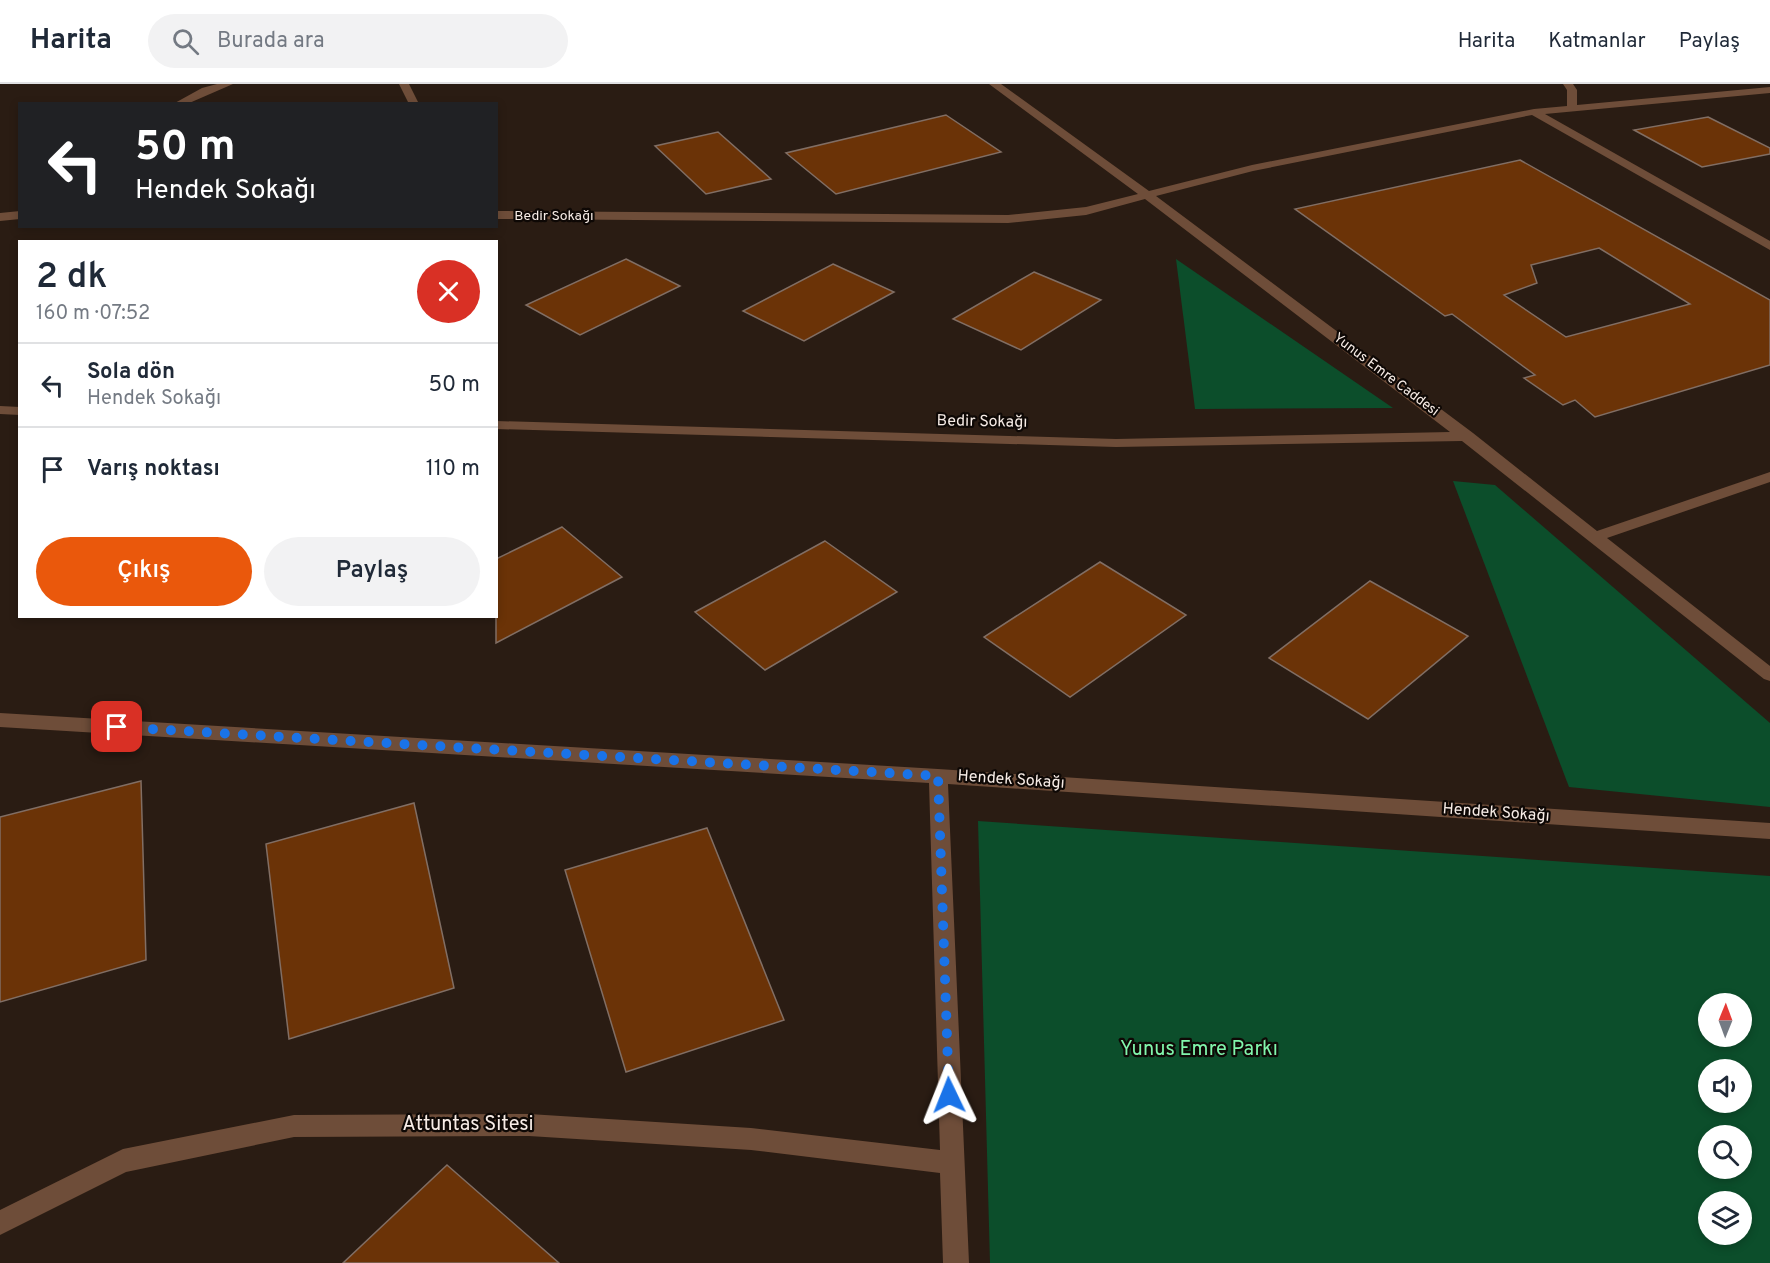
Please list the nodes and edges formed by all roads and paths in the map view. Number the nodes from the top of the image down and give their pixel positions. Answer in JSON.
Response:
{"nodes":[{"id":1,"x":228,"y":84,"type":"edge"},
{"id":2,"x":404,"y":84,"type":"edge"},
{"id":3,"x":994,"y":84,"type":"edge"},
{"id":4,"x":1568,"y":84,"type":"edge"},
{"id":5,"x":1770,"y":90,"type":"edge"},
{"id":6,"x":181,"y":102,"type":"edge"},
{"id":7,"x":413,"y":102,"type":"edge"},
{"id":8,"x":1572,"y":107,"type":"junction"},
{"id":9,"x":1534,"y":112,"type":"junction"},
{"id":10,"x":1149,"y":195,"type":"junction"},
{"id":11,"x":18,"y":215,"type":"edge"},
{"id":12,"x":498,"y":215,"type":"edge"},
{"id":13,"x":0,"y":217,"type":"edge"},
{"id":14,"x":1770,"y":246,"type":"edge"},
{"id":15,"x":0,"y":410,"type":"edge"},
{"id":16,"x":18,"y":411,"type":"edge"},
{"id":17,"x":498,"y":425,"type":"edge"},
{"id":18,"x":1468,"y":436,"type":"junction"},
{"id":19,"x":1770,"y":477,"type":"edge"},
{"id":20,"x":1595,"y":537,"type":"junction"},
{"id":21,"x":1770,"y":675,"type":"edge"},
{"id":22,"x":0,"y":720,"type":"edge"},
{"id":23,"x":938,"y":776,"type":"junction"},
{"id":24,"x":1770,"y":831,"type":"edge"},
{"id":25,"x":952,"y":1163,"type":"junction"},
{"id":26,"x":0,"y":1223,"type":"edge"},
{"id":27,"x":956,"y":1263,"type":"edge"}],
"edges":[{"from":1,"to":6,"type":"street"},
{"from":2,"to":7,"type":"street"},
{"from":3,"to":10,"type":"street","name":"Yunus Emre Caddesi"},
{"from":4,"to":8,"type":"street"},
{"from":5,"to":8,"type":"street","name":"Bedir Sokağı"},
{"from":8,"to":9,"type":"street","name":"Bedir Sokağı"},
{"from":9,"to":10,"type":"street","name":"Bedir Sokağı"},
{"from":9,"to":14,"type":"street"},
{"from":10,"to":12,"type":"street","name":"Bedir Sokağı"},
{"from":10,"to":18,"type":"street","name":"Yunus Emre Caddesi"},
{"from":11,"to":13,"type":"street"},
{"from":15,"to":16,"type":"street"},
{"from":17,"to":18,"type":"street","name":"Bedir Sokağı"},
{"from":18,"to":20,"type":"street","name":"Yunus Emre Caddesi"},
{"from":19,"to":20,"type":"street"},
{"from":20,"to":21,"type":"street","name":"Yunus Emre Caddesi"},
{"from":22,"to":23,"type":"street","name":"Hendek Sokağı"},
{"from":23,"to":24,"type":"street","name":"Hendek Sokağı"},
{"from":23,"to":25,"type":"street"},
{"from":25,"to":26,"type":"street","name":"Attuntas Sitesi"},
{"from":25,"to":27,"type":"street"}]}
